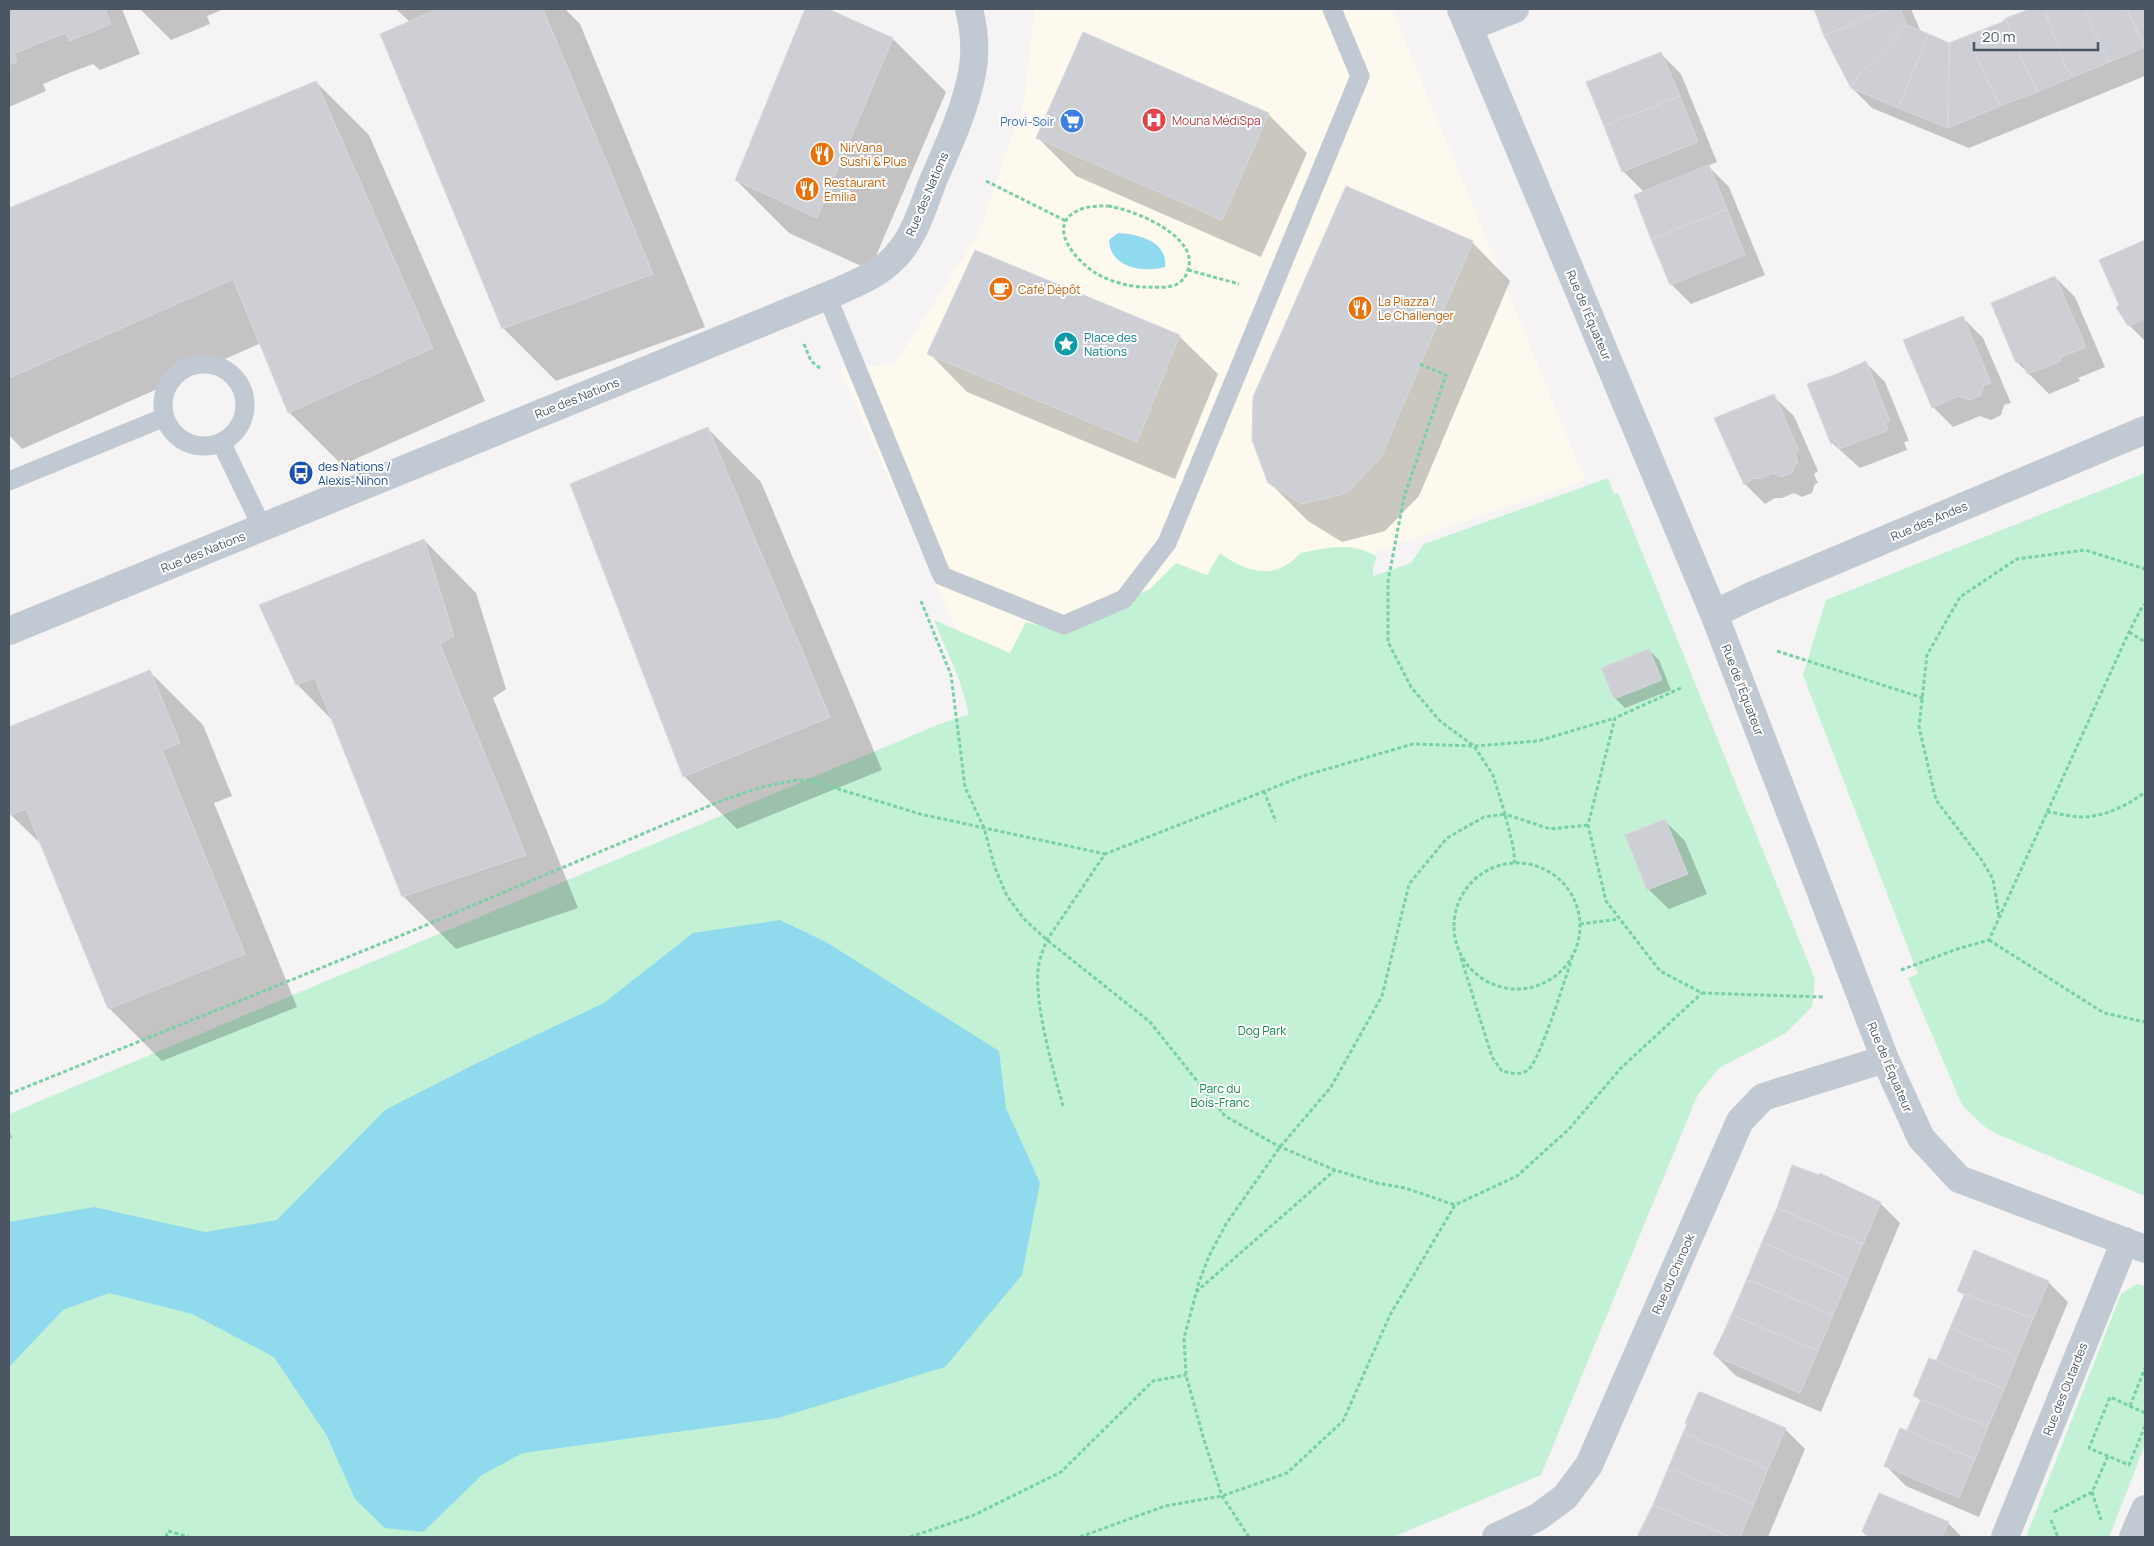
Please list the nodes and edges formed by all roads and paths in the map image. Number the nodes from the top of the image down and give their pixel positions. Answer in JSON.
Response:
{"nodes":[{"id":1,"x":969,"y":9,"type":"edge"},
{"id":2,"x":1332,"y":9,"type":"edge"},
{"id":3,"x":1515,"y":9,"type":"edge"},
{"id":4,"x":1465,"y":18,"type":"edge"},
{"id":5,"x":986,"y":181,"type":"dead end"},
{"id":6,"x":1066,"y":221,"type":"junction"},
{"id":7,"x":1188,"y":270,"type":"junction"},
{"id":8,"x":1232,"y":281,"type":"dead end"},
{"id":9,"x":828,"y":296,"type":"junction"},
{"id":10,"x":811,"y":361,"type":"dead end"},
{"id":11,"x":1420,"y":364,"type":"dead end"},
{"id":12,"x":825,"y":373,"type":"dead end"},
{"id":13,"x":165,"y":417,"type":"junction"},
{"id":14,"x":2145,"y":430,"type":"edge"},
{"id":15,"x":221,"y":442,"type":"junction"},
{"id":16,"x":9,"y":481,"type":"edge"},
{"id":17,"x":262,"y":527,"type":"junction"},
{"id":18,"x":2145,"y":569,"type":"edge"},
{"id":19,"x":918,"y":594,"type":"dead end"},
{"id":20,"x":2145,"y":604,"type":"edge"},
{"id":21,"x":1714,"y":614,"type":"junction"},
{"id":22,"x":9,"y":631,"type":"edge"},
{"id":23,"x":2130,"y":632,"type":"junction"},
{"id":24,"x":2145,"y":642,"type":"edge"},
{"id":25,"x":1777,"y":651,"type":"dead end"},
{"id":26,"x":1681,"y":688,"type":"dead end"},
{"id":27,"x":1922,"y":698,"type":"junction"},
{"id":28,"x":1615,"y":718,"type":"junction"},
{"id":29,"x":1474,"y":746,"type":"junction"},
{"id":30,"x":1264,"y":791,"type":"junction"},
{"id":31,"x":2145,"y":792,"type":"edge"},
{"id":32,"x":2046,"y":812,"type":"junction"},
{"id":33,"x":1505,"y":814,"type":"junction"},
{"id":34,"x":1276,"y":822,"type":"dead end"},
{"id":35,"x":1588,"y":825,"type":"junction"},
{"id":36,"x":984,"y":828,"type":"junction"},
{"id":37,"x":1105,"y":854,"type":"junction"},
{"id":38,"x":1515,"y":863,"type":"junction"},
{"id":39,"x":1999,"y":916,"type":"junction"},
{"id":40,"x":1620,"y":918,"type":"junction"},
{"id":41,"x":1580,"y":924,"type":"junction"},
{"id":42,"x":1047,"y":940,"type":"junction"},
{"id":43,"x":1989,"y":940,"type":"junction"},
{"id":44,"x":1458,"y":950,"type":"junction"},
{"id":45,"x":1575,"y":951,"type":"junction"},
{"id":46,"x":1901,"y":970,"type":"dead end"},
{"id":47,"x":1702,"y":992,"type":"junction"},
{"id":48,"x":1832,"y":997,"type":"dead end"},
{"id":49,"x":2145,"y":1022,"type":"edge"},
{"id":50,"x":1885,"y":1059,"type":"junction"},
{"id":51,"x":9,"y":1094,"type":"edge"},
{"id":52,"x":1063,"y":1106,"type":"dead end"},
{"id":53,"x":1280,"y":1147,"type":"junction"},
{"id":54,"x":1335,"y":1170,"type":"junction"},
{"id":55,"x":1455,"y":1205,"type":"junction"},
{"id":56,"x":2135,"y":1245,"type":"edge"},
{"id":57,"x":1195,"y":1294,"type":"junction"},
{"id":58,"x":2145,"y":1368,"type":"edge"},
{"id":59,"x":1186,"y":1375,"type":"junction"},
{"id":60,"x":2130,"y":1406,"type":"junction"},
{"id":61,"x":2145,"y":1413,"type":"edge"},
{"id":62,"x":2145,"y":1426,"type":"edge"},
{"id":63,"x":2108,"y":1456,"type":"junction"},
{"id":64,"x":2092,"y":1492,"type":"junction"},
{"id":65,"x":1222,"y":1496,"type":"junction"},
{"id":66,"x":2145,"y":1509,"type":"edge"},
{"id":67,"x":2104,"y":1528,"type":"dead end"},
{"id":68,"x":166,"y":1537,"type":"edge"},
{"id":69,"x":190,"y":1537,"type":"edge"},
{"id":70,"x":910,"y":1537,"type":"edge"},
{"id":71,"x":1080,"y":1537,"type":"edge"},
{"id":72,"x":1249,"y":1537,"type":"edge"},
{"id":73,"x":1496,"y":1537,"type":"edge"},
{"id":74,"x":2005,"y":1537,"type":"edge"},
{"id":75,"x":2058,"y":1537,"type":"edge"},
{"id":76,"x":2133,"y":1537,"type":"edge"}],
"edges":[{"from":1,"to":9,"type":"street","name":"Rue des Nations"},
{"from":2,"to":9,"type":"lane"},
{"from":3,"to":4,"type":"street"},
{"from":4,"to":21,"type":"street","name":"Rue de l'Équateur"},
{"from":5,"to":6,"type":"path"},
{"from":6,"to":7,"type":"path"},
{"from":6,"to":7,"type":"path"},
{"from":7,"to":8,"type":"path"},
{"from":9,"to":17,"type":"street","name":"Rue des Nations"},
{"from":10,"to":12,"type":"path"},
{"from":11,"to":29,"type":"path"},
{"from":13,"to":15,"type":"lane"},
{"from":13,"to":15,"type":"lane"},
{"from":13,"to":16,"type":"lane"},
{"from":14,"to":21,"type":"street","name":"Rue des Andes"},
{"from":15,"to":17,"type":"lane"},
{"from":17,"to":22,"type":"street","name":"Rue des Nations"},
{"from":18,"to":27,"type":"path"},
{"from":19,"to":36,"type":"path"},
{"from":20,"to":23,"type":"path"},
{"from":21,"to":50,"type":"street","name":"Rue de l'Équateur"},
{"from":23,"to":24,"type":"path"},
{"from":23,"to":32,"type":"path"},
{"from":25,"to":27,"type":"path"},
{"from":26,"to":28,"type":"path"},
{"from":27,"to":39,"type":"path"},
{"from":28,"to":29,"type":"path"},
{"from":28,"to":35,"type":"path"},
{"from":29,"to":30,"type":"path"},
{"from":29,"to":33,"type":"path"},
{"from":30,"to":34,"type":"path"},
{"from":30,"to":37,"type":"path"},
{"from":31,"to":32,"type":"path"},
{"from":32,"to":39,"type":"path"},
{"from":33,"to":35,"type":"path"},
{"from":33,"to":38,"type":"path"},
{"from":33,"to":53,"type":"path"},
{"from":35,"to":40,"type":"path"},
{"from":36,"to":37,"type":"path"},
{"from":36,"to":42,"type":"path"},
{"from":36,"to":51,"type":"path"},
{"from":37,"to":42,"type":"path"},
{"from":38,"to":41,"type":"path"},
{"from":38,"to":44,"type":"path"},
{"from":39,"to":43,"type":"path"},
{"from":40,"to":41,"type":"path"},
{"from":40,"to":47,"type":"path"},
{"from":41,"to":45,"type":"path"},
{"from":42,"to":52,"type":"path"},
{"from":42,"to":53,"type":"path"},
{"from":43,"to":46,"type":"path"},
{"from":43,"to":49,"type":"path"},
{"from":44,"to":45,"type":"path"},
{"from":44,"to":45,"type":"path"},
{"from":47,"to":48,"type":"path"},
{"from":47,"to":55,"type":"path"},
{"from":50,"to":56,"type":"street","name":"Rue de l'Équateur"},
{"from":50,"to":73,"type":"street","name":"Rue du Chinook"},
{"from":53,"to":54,"type":"path"},
{"from":53,"to":57,"type":"path"},
{"from":54,"to":55,"type":"path"},
{"from":54,"to":57,"type":"path"},
{"from":55,"to":65,"type":"path"},
{"from":56,"to":74,"type":"street","name":"Rue des Outardes"},
{"from":57,"to":59,"type":"path"},
{"from":58,"to":60,"type":"path"},
{"from":59,"to":65,"type":"path"},
{"from":59,"to":70,"type":"path"},
{"from":60,"to":61,"type":"path"},
{"from":60,"to":63,"type":"path"},
{"from":62,"to":63,"type":"path"},
{"from":63,"to":64,"type":"path"},
{"from":64,"to":67,"type":"path"},
{"from":64,"to":75,"type":"path"},
{"from":65,"to":71,"type":"path"},
{"from":65,"to":72,"type":"path"},
{"from":66,"to":76,"type":"street"},
{"from":68,"to":69,"type":"path"}]}
